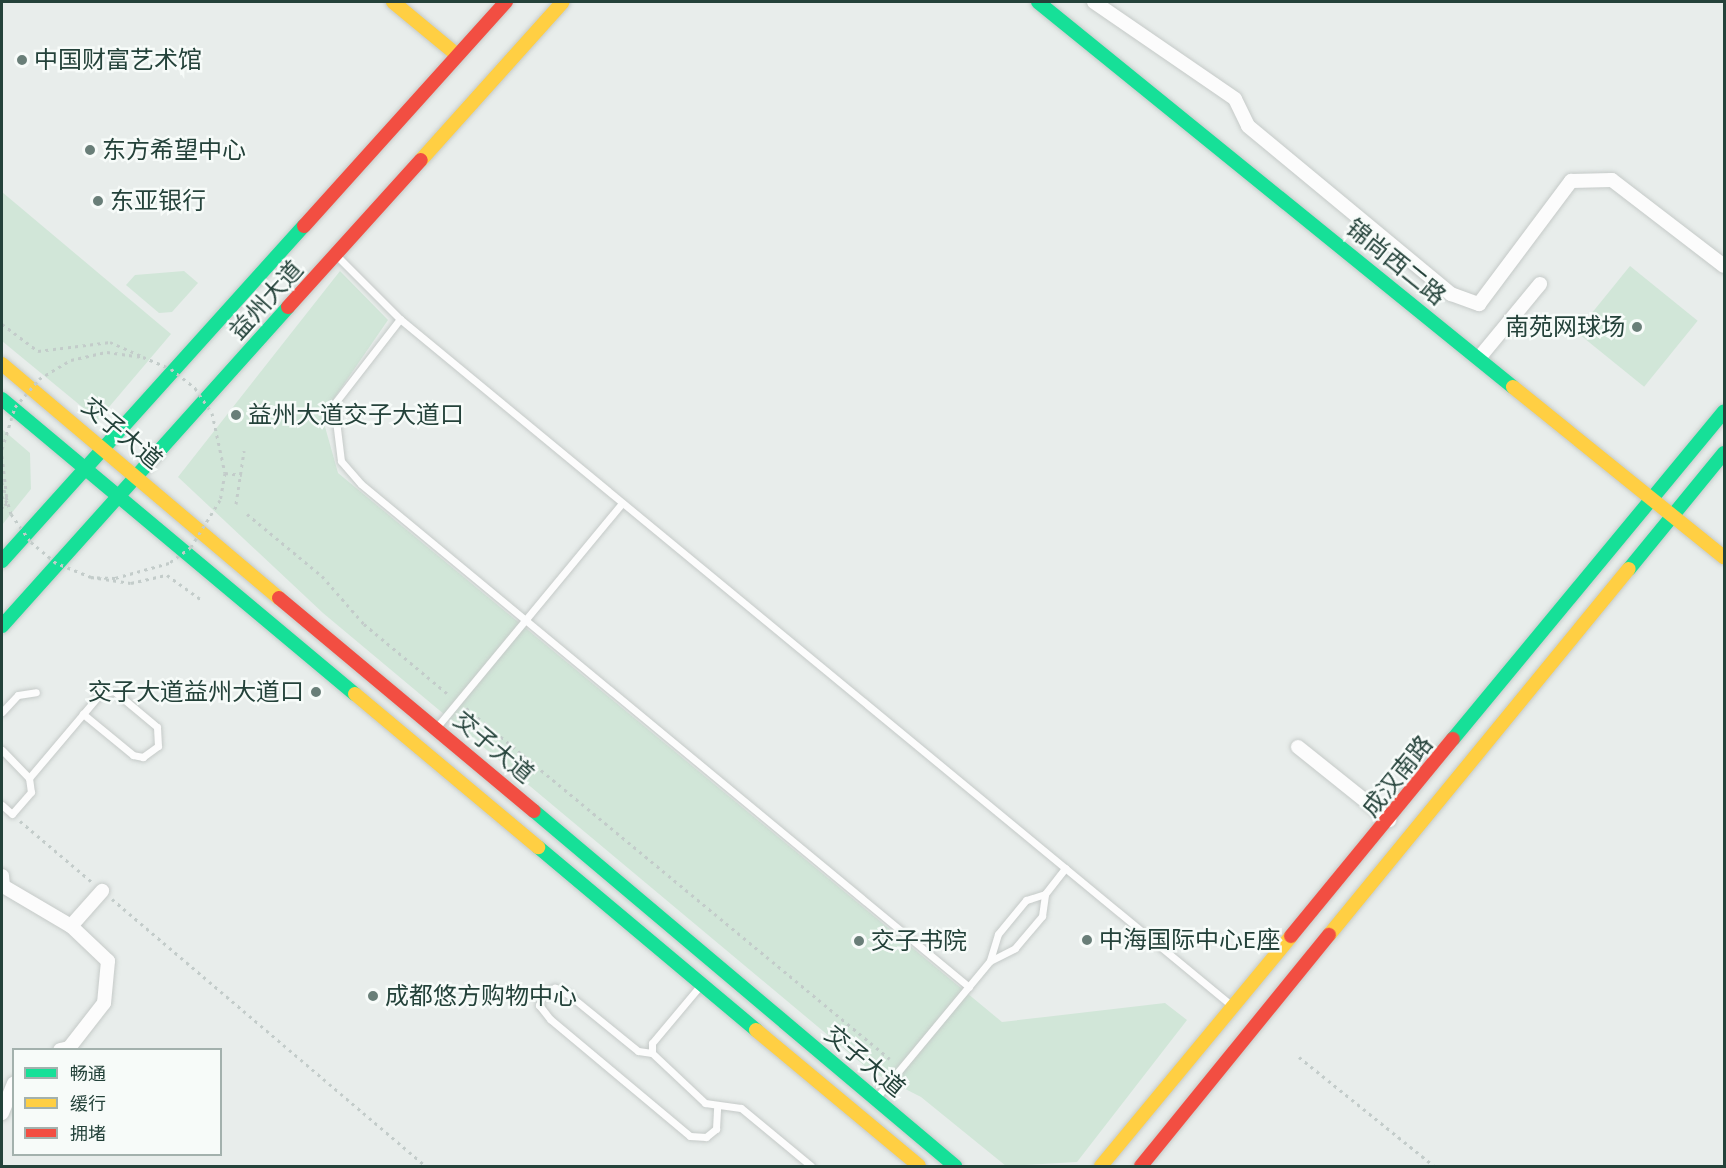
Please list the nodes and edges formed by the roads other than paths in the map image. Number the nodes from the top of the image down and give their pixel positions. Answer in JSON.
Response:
{"nodes":[{"id":1,"x":393,"y":2,"type":"edge"},
{"id":2,"x":506,"y":2,"type":"edge"},
{"id":3,"x":563,"y":2,"type":"edge"},
{"id":4,"x":1038,"y":2,"type":"edge"},
{"id":5,"x":1094,"y":2,"type":"edge"},
{"id":6,"x":457,"y":54,"type":"junction"},
{"id":7,"x":336,"y":255,"type":"junction"},
{"id":8,"x":1725,"y":266,"type":"edge"},
{"id":9,"x":1540,"y":284,"type":"dead end"},
{"id":10,"x":400,"y":320,"type":"junction"},
{"id":11,"x":1479,"y":358,"type":"junction"},
{"id":12,"x":2,"y":364,"type":"edge"},
{"id":13,"x":2,"y":399,"type":"edge"},
{"id":14,"x":1725,"y":411,"type":"edge"},
{"id":15,"x":104,"y":445,"type":"junction"},
{"id":16,"x":1725,"y":453,"type":"edge"},
{"id":17,"x":84,"y":467,"type":"junction"},
{"id":18,"x":139,"y":476,"type":"junction"},
{"id":19,"x":119,"y":497,"type":"junction"},
{"id":20,"x":1651,"y":497,"type":"junction"},
{"id":21,"x":622,"y":503,"type":"junction"},
{"id":22,"x":1672,"y":516,"type":"junction"},
{"id":23,"x":1725,"y":558,"type":"edge"},
{"id":24,"x":2,"y":561,"type":"edge"},
{"id":25,"x":525,"y":620,"type":"junction"},
{"id":26,"x":2,"y":626,"type":"edge"},
{"id":27,"x":36,"y":692,"type":"dead end"},
{"id":28,"x":2,"y":712,"type":"edge"},
{"id":29,"x":83,"y":714,"type":"junction"},
{"id":30,"x":436,"y":728,"type":"junction"},
{"id":31,"x":1298,"y":747,"type":"dead end"},
{"id":32,"x":2,"y":750,"type":"edge"},
{"id":33,"x":29,"y":778,"type":"junction"},
{"id":34,"x":2,"y":805,"type":"edge"},
{"id":35,"x":1389,"y":820,"type":"junction"},
{"id":36,"x":1065,"y":868,"type":"junction"},
{"id":37,"x":2,"y":876,"type":"edge"},
{"id":38,"x":102,"y":891,"type":"road end"},
{"id":39,"x":1045,"y":894,"type":"junction"},
{"id":40,"x":71,"y":926,"type":"junction"},
{"id":41,"x":990,"y":961,"type":"junction"},
{"id":42,"x":699,"y":987,"type":"junction"},
{"id":43,"x":969,"y":987,"type":"junction"},
{"id":44,"x":1234,"y":1008,"type":"junction"},
{"id":45,"x":69,"y":1048,"type":"edge"},
{"id":46,"x":652,"y":1053,"type":"junction"},
{"id":47,"x":12,"y":1088,"type":"edge"},
{"id":48,"x":875,"y":1099,"type":"junction"},
{"id":49,"x":717,"y":1107,"type":"junction"},
{"id":50,"x":2,"y":1113,"type":"edge"},
{"id":51,"x":811,"y":1167,"type":"edge"},
{"id":52,"x":919,"y":1167,"type":"edge"},
{"id":53,"x":955,"y":1167,"type":"edge"},
{"id":54,"x":1101,"y":1167,"type":"edge"},
{"id":55,"x":1141,"y":1167,"type":"edge"}],
"edges":[{"from":1,"to":6,"type":"main road"},
{"from":2,"to":6,"type":"main road","name":"益州大道"},
{"from":3,"to":7,"type":"main road","name":"益州大道"},
{"from":4,"to":11,"type":"main road","name":"锦尚西二路"},
{"from":5,"to":8,"type":"street"},
{"from":6,"to":15,"type":"main road","name":"益州大道"},
{"from":7,"to":10,"type":"lane"},
{"from":7,"to":18,"type":"main road","name":"益州大道"},
{"from":9,"to":11,"type":"street"},
{"from":10,"to":21,"type":"lane"},
{"from":10,"to":25,"type":"lane"},
{"from":11,"to":20,"type":"main road","name":"锦尚西二路"},
{"from":12,"to":15,"type":"main road","name":"交子大道"},
{"from":13,"to":17,"type":"main road","name":"交子大道"},
{"from":14,"to":20,"type":"main road","name":"成汉南路"},
{"from":15,"to":17,"type":"main road","name":"益州大道"},
{"from":15,"to":18,"type":"main road","name":"交子大道"},
{"from":16,"to":22,"type":"main road","name":"成汉南路"},
{"from":17,"to":19,"type":"main road","name":"交子大道"},
{"from":17,"to":24,"type":"main road","name":"益州大道"},
{"from":18,"to":19,"type":"main road","name":"益州大道"},
{"from":18,"to":30,"type":"main road","name":"交子大道"},
{"from":19,"to":26,"type":"main road","name":"益州大道"},
{"from":19,"to":42,"type":"main road","name":"交子大道"},
{"from":20,"to":22,"type":"main road","name":"锦尚西二路"},
{"from":20,"to":35,"type":"main road","name":"成汉南路"},
{"from":21,"to":25,"type":"lane"},
{"from":21,"to":36,"type":"lane"},
{"from":22,"to":23,"type":"main road","name":"锦尚西二路"},
{"from":22,"to":55,"type":"main road","name":"成汉南路"},
{"from":25,"to":30,"type":"lane"},
{"from":25,"to":43,"type":"lane"},
{"from":27,"to":28,"type":"lane"},
{"from":29,"to":29,"type":"lane"},
{"from":29,"to":33,"type":"lane"},
{"from":30,"to":48,"type":"main road","name":"交子大道"},
{"from":31,"to":35,"type":"street"},
{"from":32,"to":33,"type":"lane"},
{"from":33,"to":34,"type":"lane"},
{"from":35,"to":44,"type":"main road","name":"成汉南路"},
{"from":36,"to":39,"type":"lane"},
{"from":36,"to":44,"type":"lane"},
{"from":37,"to":40,"type":"street"},
{"from":38,"to":40,"type":"street"},
{"from":39,"to":41,"type":"lane"},
{"from":39,"to":41,"type":"lane"},
{"from":40,"to":45,"type":"street"},
{"from":41,"to":43,"type":"lane"},
{"from":42,"to":46,"type":"lane"},
{"from":42,"to":52,"type":"main road","name":"交子大道"},
{"from":43,"to":48,"type":"lane"},
{"from":44,"to":54,"type":"main road","name":"成汉南路"},
{"from":46,"to":49,"type":"lane"},
{"from":46,"to":49,"type":"lane"},
{"from":47,"to":50,"type":"street"},
{"from":48,"to":53,"type":"main road","name":"交子大道"},
{"from":49,"to":51,"type":"lane"}]}
